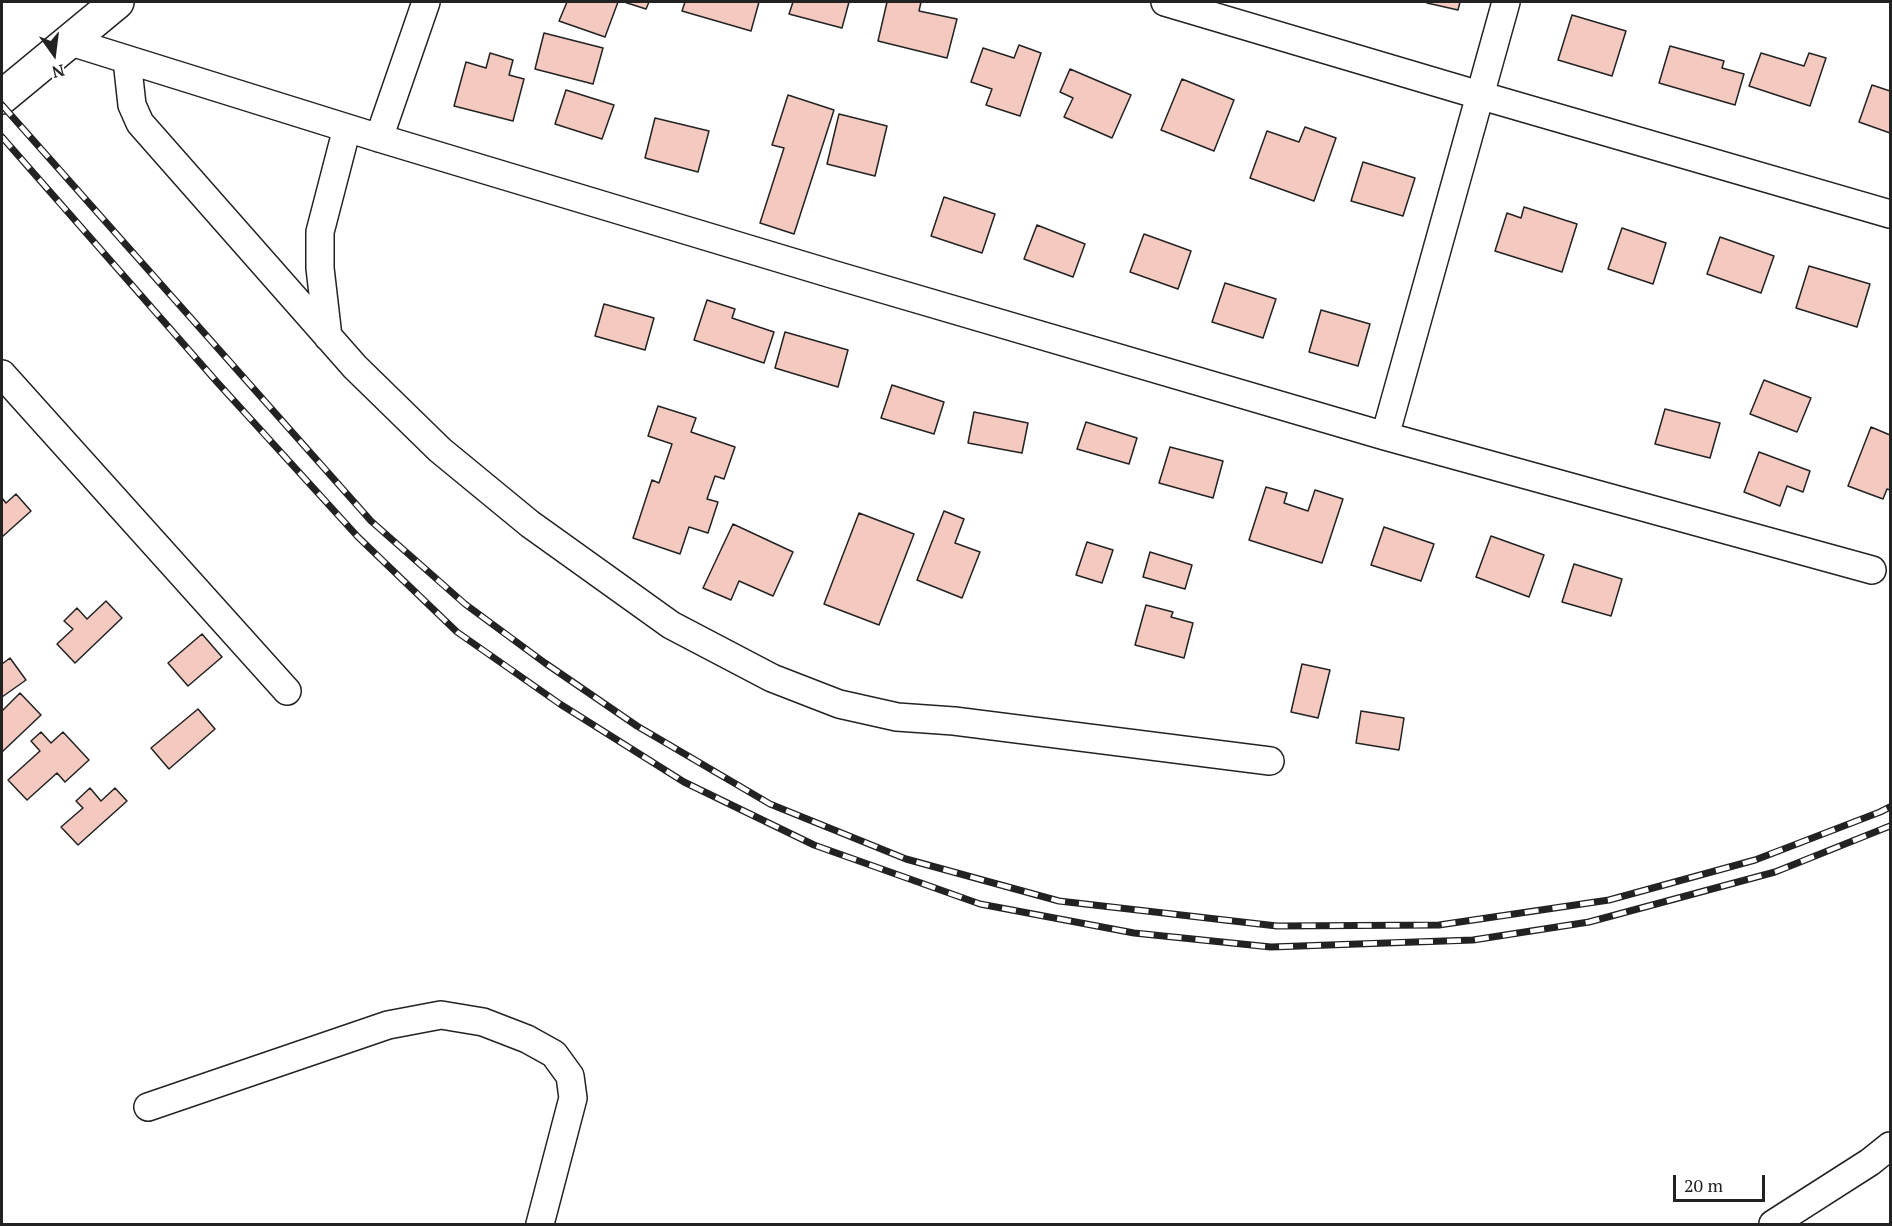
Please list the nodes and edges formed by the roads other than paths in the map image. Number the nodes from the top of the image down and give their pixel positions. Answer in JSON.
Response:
{"nodes":[{"id":1,"x":117,"y":2,"type":"edge"},
{"id":2,"x":426,"y":2,"type":"edge"},
{"id":3,"x":1165,"y":2,"type":"edge"},
{"id":4,"x":1506,"y":2,"type":"edge"},
{"id":5,"x":68,"y":41,"type":"junction"},
{"id":6,"x":127,"y":60,"type":"junction"},
{"id":7,"x":1479,"y":95,"type":"junction"},
{"id":8,"x":2,"y":97,"type":"edge"},
{"id":9,"x":347,"y":128,"type":"junction"},
{"id":10,"x":379,"y":138,"type":"junction"},
{"id":11,"x":1890,"y":214,"type":"edge"},
{"id":12,"x":328,"y":337,"type":"junction"},
{"id":13,"x":2,"y":374,"type":"edge"},
{"id":14,"x":1385,"y":436,"type":"junction"},
{"id":15,"x":1872,"y":570,"type":"dead end"},
{"id":16,"x":287,"y":691,"type":"dead end"},
{"id":17,"x":1270,"y":760,"type":"dead end"},
{"id":18,"x":148,"y":1107,"type":"dead end"},
{"id":19,"x":1890,"y":1146,"type":"edge"},
{"id":20,"x":540,"y":1224,"type":"edge"},
{"id":21,"x":1773,"y":1224,"type":"edge"}],
"edges":[{"from":1,"to":5,"type":"main road"},
{"from":2,"to":10,"type":"street"},
{"from":3,"to":7,"type":"street"},
{"from":4,"to":7,"type":"street"},
{"from":5,"to":6,"type":"street"},
{"from":5,"to":8,"type":"main road"},
{"from":6,"to":9,"type":"street"},
{"from":6,"to":12,"type":"street"},
{"from":7,"to":11,"type":"street"},
{"from":7,"to":14,"type":"street"},
{"from":9,"to":10,"type":"street"},
{"from":9,"to":12,"type":"street"},
{"from":10,"to":14,"type":"street"},
{"from":12,"to":17,"type":"street"},
{"from":13,"to":16,"type":"street"},
{"from":14,"to":15,"type":"street"},
{"from":18,"to":20,"type":"street"},
{"from":19,"to":21,"type":"street"}]}
